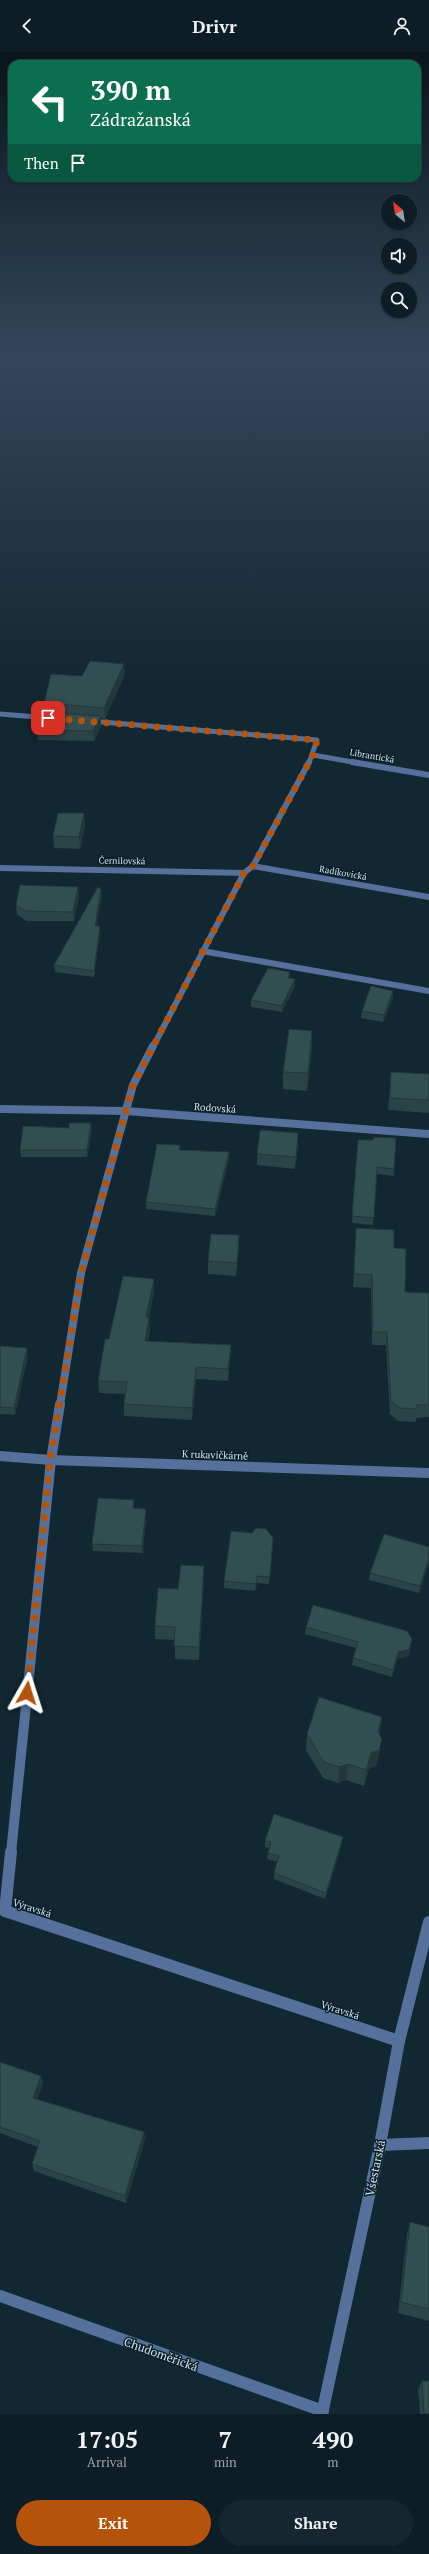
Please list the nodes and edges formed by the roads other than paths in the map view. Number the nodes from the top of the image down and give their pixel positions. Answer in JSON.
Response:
{"nodes":[{"id":1,"x":0,"y":714,"type":"edge"},
{"id":2,"x":56,"y":718,"type":"edge"},
{"id":3,"x":79,"y":720,"type":"edge"},
{"id":4,"x":313,"y":755,"type":"junction"},
{"id":5,"x":429,"y":775,"type":"edge"},
{"id":6,"x":253,"y":866,"type":"junction"},
{"id":7,"x":0,"y":868,"type":"edge"},
{"id":8,"x":244,"y":873,"type":"junction"},
{"id":9,"x":429,"y":897,"type":"edge"},
{"id":10,"x":202,"y":951,"type":"junction"},
{"id":11,"x":429,"y":991,"type":"edge"},
{"id":12,"x":0,"y":1109,"type":"edge"},
{"id":13,"x":126,"y":1111,"type":"junction"},
{"id":14,"x":429,"y":1134,"type":"edge"},
{"id":15,"x":0,"y":1456,"type":"edge"},
{"id":16,"x":50,"y":1460,"type":"junction"},
{"id":17,"x":429,"y":1473,"type":"edge"},
{"id":18,"x":429,"y":1922,"type":"edge"},
{"id":19,"x":400,"y":2041,"type":"junction"},
{"id":20,"x":429,"y":2143,"type":"edge"},
{"id":21,"x":380,"y":2145,"type":"junction"},
{"id":22,"x":0,"y":2296,"type":"edge"},
{"id":23,"x":322,"y":2412,"type":"edge"}],
"edges":[{"from":1,"to":2,"type":"street"},
{"from":3,"to":4,"type":"street","name":"Výravská"},
{"from":4,"to":5,"type":"street","name":"Librantická"},
{"from":4,"to":6,"type":"street","name":"Výravská"},
{"from":6,"to":8,"type":"street","name":"Výravská"},
{"from":6,"to":9,"type":"street","name":"Radíkovická"},
{"from":7,"to":8,"type":"street","name":"Černilovská"},
{"from":8,"to":10,"type":"street","name":"Výravská"},
{"from":10,"to":11,"type":"street"},
{"from":10,"to":13,"type":"street","name":"Výravská"},
{"from":12,"to":13,"type":"street","name":"Rodovská"},
{"from":13,"to":14,"type":"street","name":"Rodovská"},
{"from":13,"to":16,"type":"street","name":"Výravská"},
{"from":15,"to":16,"type":"street","name":"K rukavičkárně"},
{"from":16,"to":17,"type":"street","name":"K rukavičkárně"},
{"from":16,"to":19,"type":"street","name":"Výravská"},
{"from":18,"to":19,"type":"street","name":"Všestarská"},
{"from":19,"to":21,"type":"street","name":"Všestarská"},
{"from":20,"to":21,"type":"street"},
{"from":21,"to":23,"type":"street","name":"Všestarská"},
{"from":22,"to":23,"type":"street","name":"Chudoměřická"}]}
